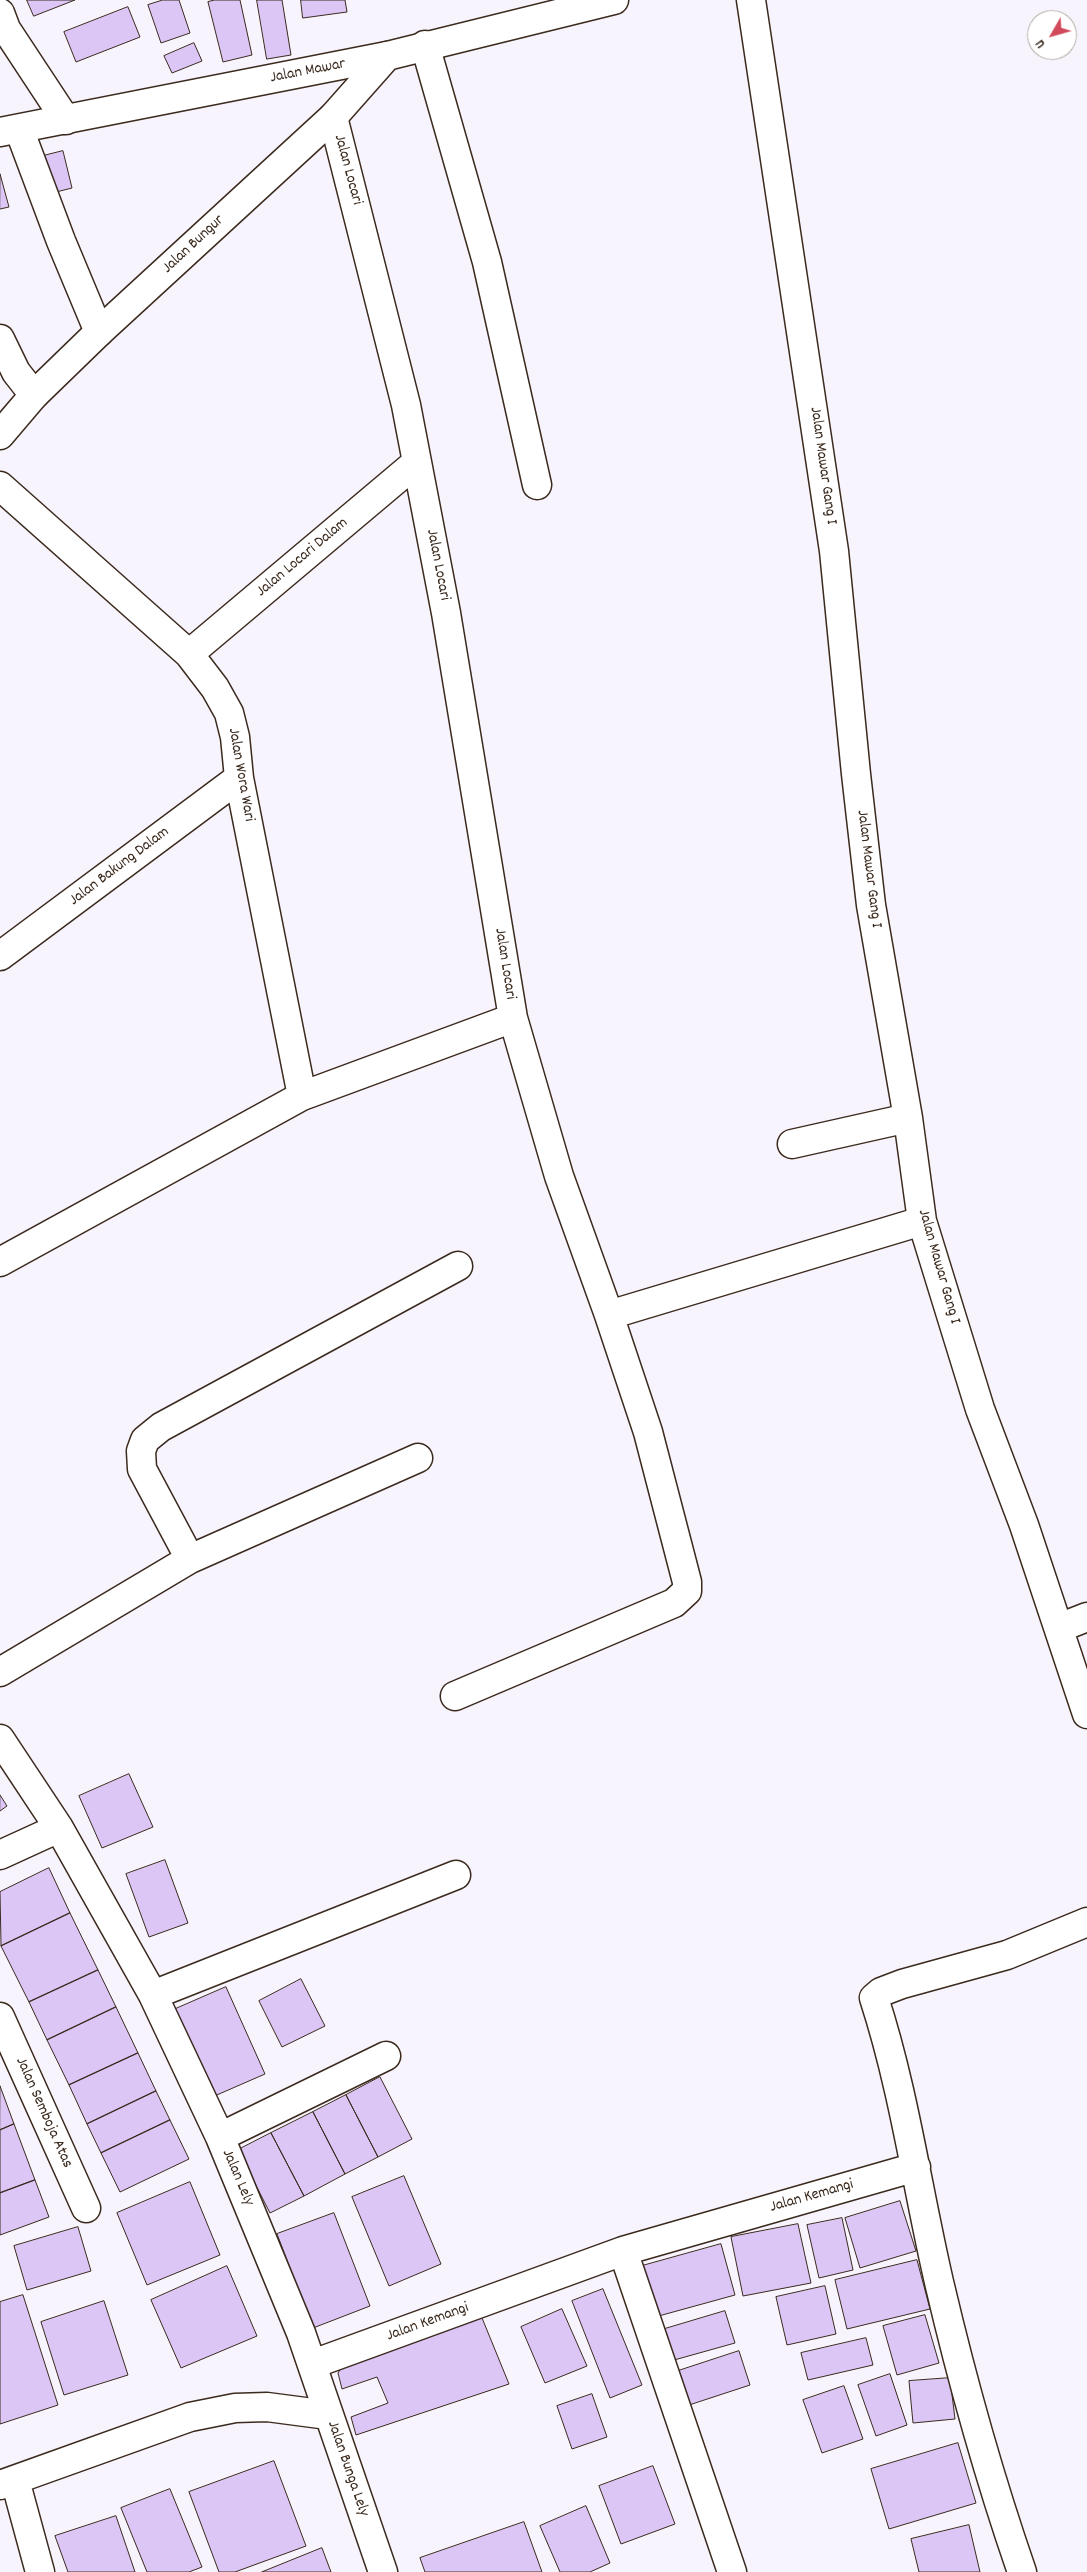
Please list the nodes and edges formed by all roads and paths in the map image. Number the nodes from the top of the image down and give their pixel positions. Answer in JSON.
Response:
{"nodes":[{"id":1,"x":614,"y":0,"type":"edge"},
{"id":2,"x":751,"y":0,"type":"edge"},
{"id":3,"x":0,"y":13,"type":"edge"},
{"id":4,"x":426,"y":45,"type":"junction"},
{"id":5,"x":387,"y":56,"type":"junction"},
{"id":6,"x":333,"y":117,"type":"junction"},
{"id":7,"x":66,"y":120,"type":"junction"},
{"id":8,"x":9,"y":130,"type":"edge"},
{"id":9,"x":100,"y":332,"type":"junction"},
{"id":10,"x":0,"y":339,"type":"edge"},
{"id":11,"x":34,"y":395,"type":"junction"},
{"id":12,"x":0,"y":435,"type":"edge"},
{"id":13,"x":418,"y":462,"type":"junction"},
{"id":14,"x":537,"y":485,"type":"dead end"},
{"id":15,"x":0,"y":486,"type":"edge"},
{"id":16,"x":188,"y":654,"type":"junction"},
{"id":17,"x":240,"y":778,"type":"junction"},
{"id":18,"x":0,"y":956,"type":"edge"},
{"id":19,"x":513,"y":1018,"type":"junction"},
{"id":20,"x":302,"y":1096,"type":"junction"},
{"id":21,"x":908,"y":1118,"type":"junction"},
{"id":22,"x":792,"y":1144,"type":"dead end"},
{"id":23,"x":922,"y":1220,"type":"junction"},
{"id":24,"x":4,"y":1251,"type":"edge"},
{"id":25,"x":458,"y":1266,"type":"dead end"},
{"id":26,"x":609,"y":1315,"type":"junction"},
{"id":27,"x":418,"y":1458,"type":"dead end"},
{"id":28,"x":190,"y":1559,"type":"junction"},
{"id":29,"x":1087,"y":1617,"type":"edge"},
{"id":30,"x":1059,"y":1628,"type":"junction"},
{"id":31,"x":0,"y":1672,"type":"edge"},
{"id":32,"x":455,"y":1696,"type":"dead end"},
{"id":33,"x":1087,"y":1714,"type":"edge"},
{"id":34,"x":0,"y":1739,"type":"edge"},
{"id":35,"x":59,"y":1828,"type":"junction"},
{"id":36,"x":0,"y":1856,"type":"edge"},
{"id":37,"x":456,"y":1875,"type":"dead end"},
{"id":38,"x":1087,"y":1922,"type":"edge"},
{"id":39,"x":153,"y":1996,"type":"junction"},
{"id":40,"x":0,"y":2018,"type":"edge"},
{"id":41,"x":386,"y":2056,"type":"dead end"},
{"id":42,"x":220,"y":2137,"type":"junction"},
{"id":43,"x":916,"y":2167,"type":"junction"},
{"id":44,"x":86,"y":2208,"type":"dead end"},
{"id":45,"x":624,"y":2250,"type":"junction"},
{"id":46,"x":313,"y":2364,"type":"junction"},
{"id":47,"x":328,"y":2415,"type":"junction"},
{"id":48,"x":7,"y":2482,"type":"edge"},
{"id":49,"x":40,"y":2572,"type":"edge"},
{"id":50,"x":383,"y":2572,"type":"edge"},
{"id":51,"x":732,"y":2572,"type":"edge"},
{"id":52,"x":1022,"y":2572,"type":"edge"}],
"edges":[{"from":1,"to":4,"type":"street","name":"Jalan Mawar"},
{"from":2,"to":21,"type":"street","name":"Jalan Mawar Gang I"},
{"from":3,"to":7,"type":"street"},
{"from":4,"to":5,"type":"street","name":"Jalan Mawar"},
{"from":4,"to":14,"type":"street"},
{"from":5,"to":6,"type":"street","name":"Jalan Bungur"},
{"from":5,"to":7,"type":"street","name":"Jalan Mawar"},
{"from":6,"to":9,"type":"street","name":"Jalan Bungur"},
{"from":6,"to":13,"type":"street","name":"Jalan Locari"},
{"from":7,"to":8,"type":"street","name":"Jalan Mawar"},
{"from":8,"to":9,"type":"street"},
{"from":9,"to":11,"type":"street","name":"Jalan Bungur"},
{"from":10,"to":11,"type":"street"},
{"from":11,"to":12,"type":"street","name":"Jalan Bungur"},
{"from":13,"to":16,"type":"street","name":"Jalan Locari Dalam"},
{"from":13,"to":19,"type":"street","name":"Jalan Locari"},
{"from":15,"to":16,"type":"street","name":"Jalan Wora Wari"},
{"from":16,"to":17,"type":"street","name":"Jalan Wora Wari"},
{"from":17,"to":18,"type":"street","name":"Jalan Bakung Dalam"},
{"from":17,"to":20,"type":"street","name":"Jalan Wora Wari"},
{"from":19,"to":20,"type":"street"},
{"from":19,"to":26,"type":"street","name":"Jalan Locari"},
{"from":20,"to":24,"type":"street"},
{"from":21,"to":22,"type":"street"},
{"from":21,"to":23,"type":"street","name":"Jalan Mawar Gang I"},
{"from":23,"to":26,"type":"street"},
{"from":23,"to":30,"type":"street","name":"Jalan Mawar Gang I"},
{"from":25,"to":28,"type":"street"},
{"from":26,"to":32,"type":"street","name":"Jalan Locari"},
{"from":27,"to":28,"type":"street"},
{"from":28,"to":31,"type":"street"},
{"from":29,"to":30,"type":"street"},
{"from":30,"to":33,"type":"street","name":"Jalan Mawar Gang I"},
{"from":34,"to":35,"type":"street"},
{"from":35,"to":36,"type":"street"},
{"from":35,"to":39,"type":"street"},
{"from":37,"to":39,"type":"street"},
{"from":38,"to":43,"type":"street"},
{"from":39,"to":42,"type":"street","name":"Jalan Lely"},
{"from":40,"to":44,"type":"street","name":"Jalan Semboja Atas"},
{"from":41,"to":42,"type":"street"},
{"from":42,"to":46,"type":"street","name":"Jalan Lely"},
{"from":43,"to":45,"type":"street","name":"Jalan Kemangi"},
{"from":43,"to":52,"type":"street"},
{"from":45,"to":46,"type":"street","name":"Jalan Kemangi"},
{"from":45,"to":51,"type":"street"},
{"from":46,"to":47,"type":"street","name":"Jalan Bunga Lely"},
{"from":47,"to":48,"type":"street"},
{"from":47,"to":50,"type":"street","name":"Jalan Bunga Lely"},
{"from":48,"to":49,"type":"street"}]}
